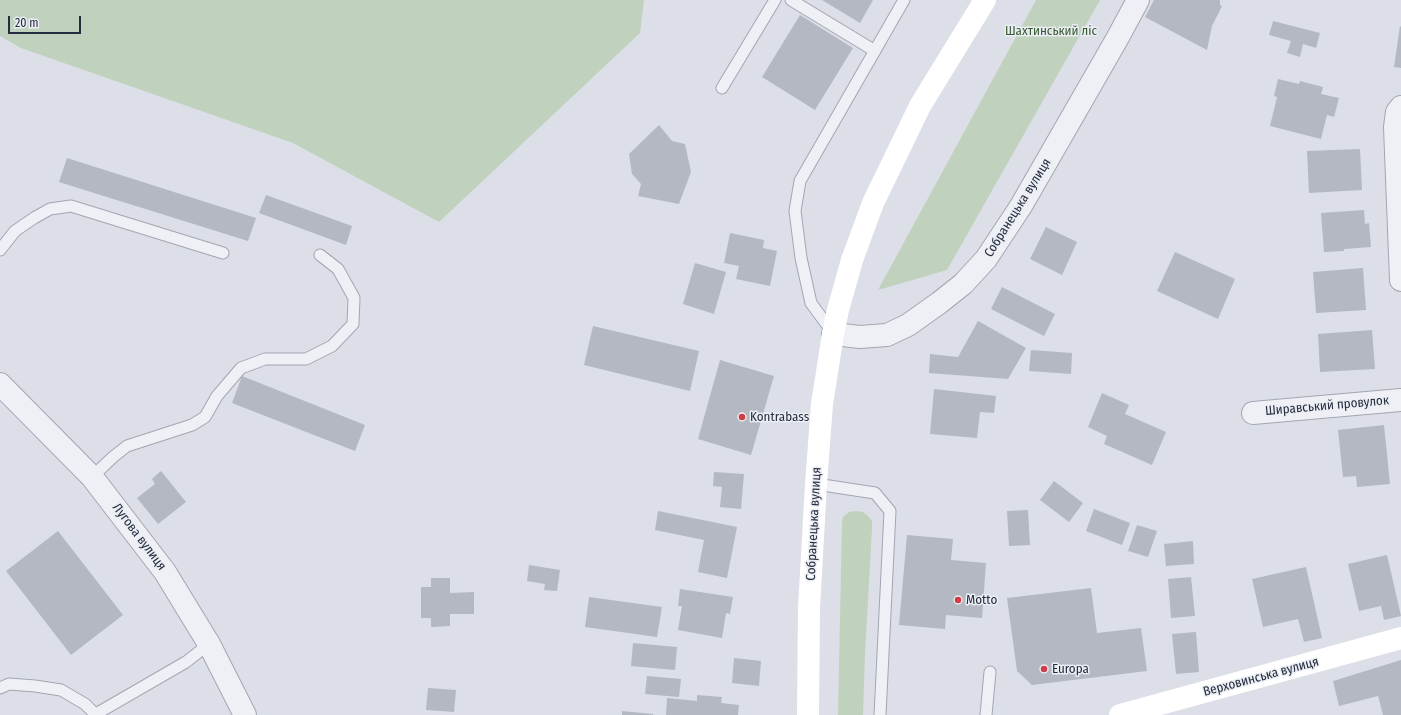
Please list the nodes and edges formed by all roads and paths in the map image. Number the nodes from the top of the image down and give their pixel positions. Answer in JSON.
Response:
{"nodes":[{"id":1,"x":775,"y":0,"type":"edge"},
{"id":2,"x":792,"y":0,"type":"edge"},
{"id":3,"x":904,"y":0,"type":"edge"},
{"id":4,"x":985,"y":0,"type":"edge"},
{"id":5,"x":1138,"y":0,"type":"edge"},
{"id":6,"x":875,"y":51,"type":"junction"},
{"id":7,"x":722,"y":88,"type":"dead end"},
{"id":8,"x":1401,"y":107,"type":"edge"},
{"id":9,"x":0,"y":250,"type":"edge"},
{"id":10,"x":223,"y":253,"type":"dead end"},
{"id":11,"x":320,"y":255,"type":"dead end"},
{"id":12,"x":1401,"y":280,"type":"edge"},
{"id":13,"x":833,"y":334,"type":"junction"},
{"id":14,"x":0,"y":384,"type":"edge"},
{"id":15,"x":1401,"y":400,"type":"edge"},
{"id":16,"x":1253,"y":413,"type":"dead end"},
{"id":17,"x":92,"y":477,"type":"junction"},
{"id":18,"x":816,"y":484,"type":"junction"},
{"id":19,"x":1401,"y":638,"type":"edge"},
{"id":20,"x":209,"y":644,"type":"junction"},
{"id":21,"x":990,"y":672,"type":"dead end"},
{"id":22,"x":0,"y":688,"type":"edge"},
{"id":23,"x":96,"y":715,"type":"edge"},
{"id":24,"x":245,"y":715,"type":"edge"},
{"id":25,"x":808,"y":715,"type":"edge"},
{"id":26,"x":880,"y":715,"type":"edge"},
{"id":27,"x":986,"y":715,"type":"edge"},
{"id":28,"x":1120,"y":715,"type":"edge"}],
"edges":[{"from":1,"to":7,"type":"lane"},
{"from":2,"to":6,"type":"lane"},
{"from":3,"to":6,"type":"lane"},
{"from":4,"to":13,"type":"main road","name":"Собранецька вулиця"},
{"from":5,"to":13,"type":"street","name":"Собранецька вулиця"},
{"from":6,"to":13,"type":"lane"},
{"from":8,"to":12,"type":"street"},
{"from":9,"to":10,"type":"lane"},
{"from":11,"to":17,"type":"lane"},
{"from":13,"to":18,"type":"main road","name":"Собранецька вулиця"},
{"from":14,"to":17,"type":"street","name":"Лугова вулиця"},
{"from":15,"to":16,"type":"street","name":"Ширавський провулок"},
{"from":17,"to":20,"type":"street","name":"Лугова вулиця"},
{"from":18,"to":25,"type":"main road","name":"Собранецька вулиця"},
{"from":18,"to":26,"type":"lane"},
{"from":19,"to":28,"type":"main road","name":"Верховинська вулиця"},
{"from":20,"to":23,"type":"lane"},
{"from":20,"to":24,"type":"street","name":"Лугова вулиця"},
{"from":21,"to":27,"type":"lane"},
{"from":22,"to":23,"type":"lane"}]}
